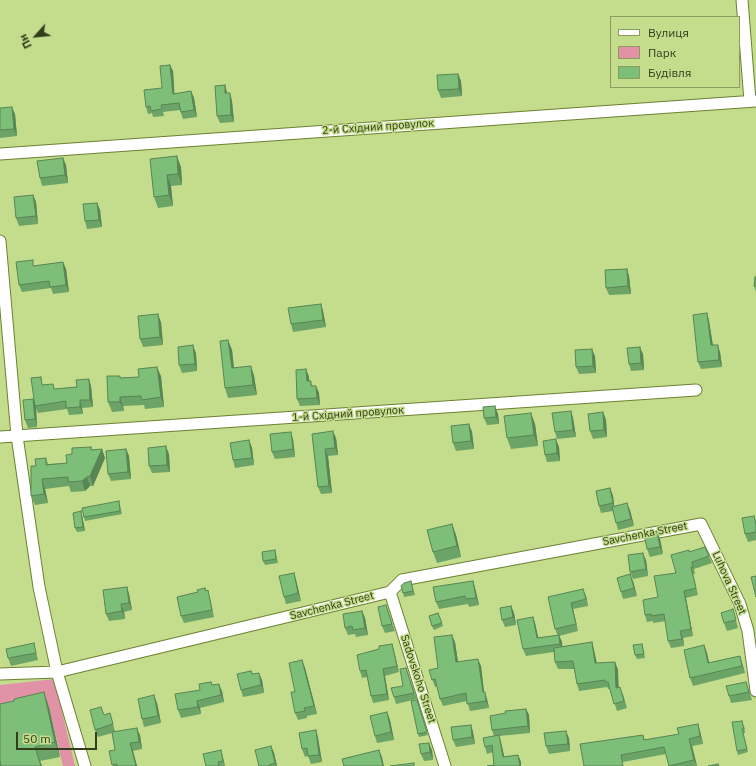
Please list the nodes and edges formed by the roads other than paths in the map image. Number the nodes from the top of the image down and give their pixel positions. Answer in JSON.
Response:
{"nodes":[{"id":1,"x":742,"y":0,"type":"edge"},
{"id":2,"x":753,"y":101,"type":"edge"},
{"id":3,"x":0,"y":154,"type":"edge"},
{"id":4,"x":0,"y":241,"type":"edge"},
{"id":5,"x":696,"y":390,"type":"dead end"},
{"id":6,"x":17,"y":436,"type":"junction"},
{"id":7,"x":0,"y":438,"type":"edge"},
{"id":8,"x":701,"y":524,"type":"joint"},
{"id":9,"x":390,"y":592,"type":"junction"},
{"id":10,"x":57,"y":672,"type":"junction"},
{"id":11,"x":0,"y":674,"type":"edge"},
{"id":12,"x":756,"y":692,"type":"edge"},
{"id":13,"x":85,"y":766,"type":"edge"},
{"id":14,"x":445,"y":766,"type":"edge"}],
"edges":[{"from":1,"to":2,"type":"street"},
{"from":2,"to":3,"type":"street","name":"2-й Східний провулок"},
{"from":4,"to":6,"type":"street"},
{"from":5,"to":6,"type":"street","name":"1-й Східний провулок"},
{"from":6,"to":7,"type":"street","name":"1-й Східний провулок"},
{"from":6,"to":10,"type":"street"},
{"from":8,"to":9,"type":"street","name":"Savchenka Street"},
{"from":8,"to":12,"type":"street","name":"Luhova Street"},
{"from":9,"to":10,"type":"street","name":"Savchenka Street"},
{"from":9,"to":14,"type":"street","name":"Sadovskoho Street"},
{"from":10,"to":11,"type":"street","name":"Savchenka Street"},
{"from":10,"to":13,"type":"street"}]}
